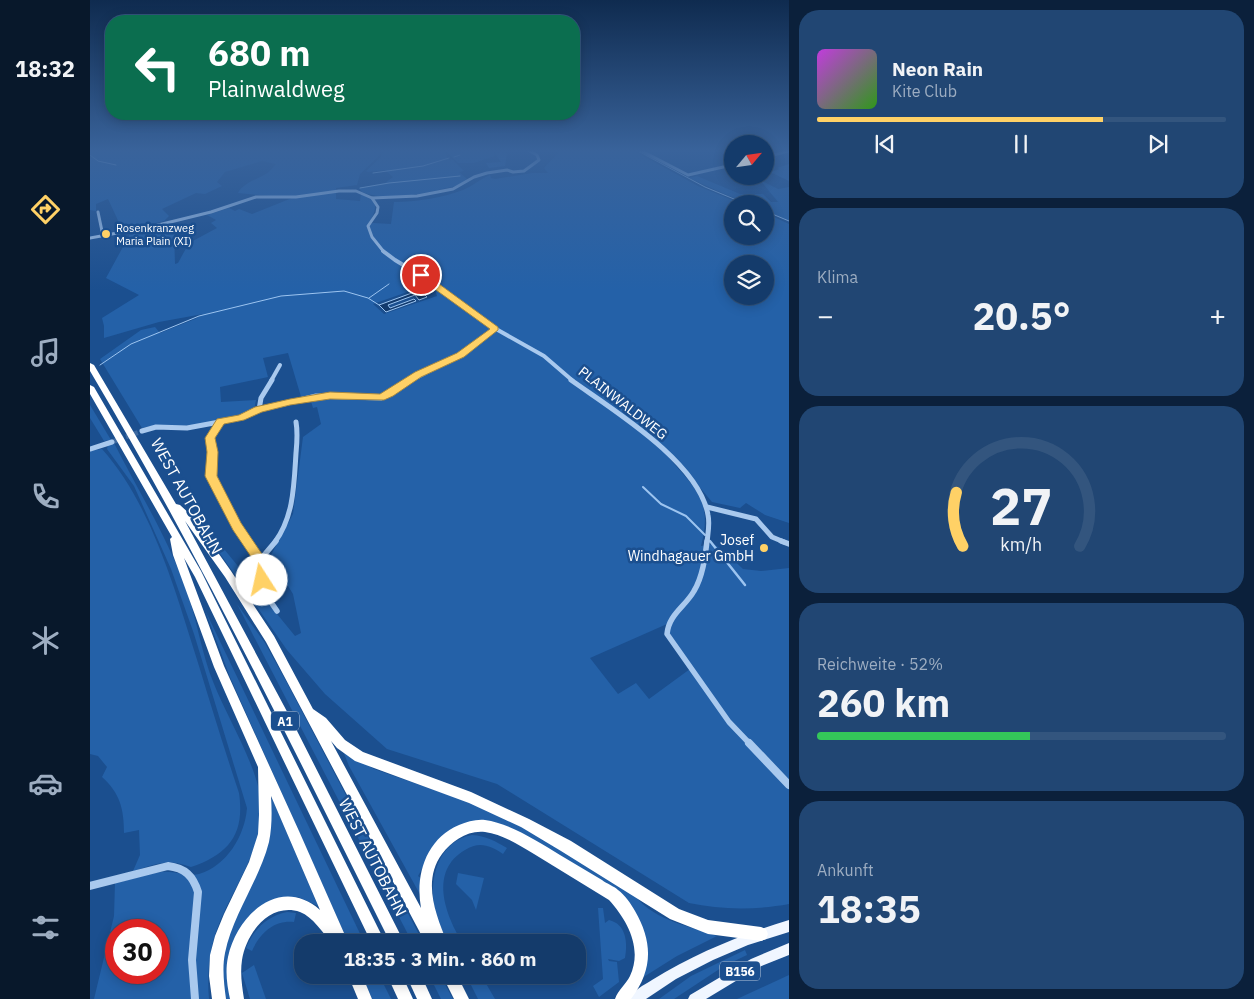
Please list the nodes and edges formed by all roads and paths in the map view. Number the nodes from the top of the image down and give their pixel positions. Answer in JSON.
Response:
{"nodes":[{"id":1,"x":299,"y":197,"type":"edge"},
{"id":2,"x":369,"y":197,"type":"edge"},
{"id":3,"x":403,"y":197,"type":"edge"},
{"id":4,"x":372,"y":198,"type":"junction"},
{"id":5,"x":98,"y":212,"type":"dead end"},
{"id":6,"x":103,"y":236,"type":"junction"},
{"id":7,"x":90,"y":238,"type":"edge"},
{"id":8,"x":495,"y":329,"type":"junction"},
{"id":9,"x":90,"y":365,"type":"edge"},
{"id":10,"x":280,"y":366,"type":"dead end"},
{"id":11,"x":90,"y":387,"type":"edge"},
{"id":12,"x":259,"y":410,"type":"junction"},
{"id":13,"x":220,"y":422,"type":"junction"},
{"id":14,"x":296,"y":422,"type":"dead end"},
{"id":15,"x":142,"y":430,"type":"tunnel mouth"},
{"id":16,"x":112,"y":442,"type":"tunnel mouth"},
{"id":17,"x":90,"y":449,"type":"edge"},
{"id":18,"x":171,"y":501,"type":"junction"},
{"id":19,"x":707,"y":507,"type":"junction"},
{"id":20,"x":173,"y":532,"type":"junction"},
{"id":21,"x":789,"y":544,"type":"edge"},
{"id":22,"x":260,"y":560,"type":"junction"},
{"id":23,"x":276,"y":611,"type":"dead end"},
{"id":24,"x":308,"y":710,"type":"junction"},
{"id":25,"x":264,"y":766,"type":"junction"},
{"id":26,"x":789,"y":785,"type":"edge"},
{"id":27,"x":90,"y":886,"type":"edge"},
{"id":28,"x":789,"y":926,"type":"edge"},
{"id":29,"x":333,"y":934,"type":"edge"},
{"id":30,"x":338,"y":934,"type":"edge"},
{"id":31,"x":374,"y":934,"type":"edge"},
{"id":32,"x":393,"y":934,"type":"edge"},
{"id":33,"x":428,"y":934,"type":"edge"},
{"id":34,"x":436,"y":934,"type":"edge"},
{"id":35,"x":761,"y":934,"type":"junction"},
{"id":36,"x":789,"y":949,"type":"edge"},
{"id":37,"x":359,"y":984,"type":"edge"},
{"id":38,"x":398,"y":984,"type":"edge"},
{"id":39,"x":418,"y":984,"type":"edge"},
{"id":40,"x":454,"y":984,"type":"edge"},
{"id":41,"x":195,"y":999,"type":"edge"},
{"id":42,"x":218,"y":999,"type":"edge"},
{"id":43,"x":237,"y":999,"type":"edge"},
{"id":44,"x":365,"y":999,"type":"edge"},
{"id":45,"x":406,"y":999,"type":"edge"},
{"id":46,"x":425,"y":999,"type":"edge"},
{"id":47,"x":462,"y":999,"type":"edge"},
{"id":48,"x":622,"y":999,"type":"edge"},
{"id":49,"x":635,"y":999,"type":"edge"},
{"id":50,"x":694,"y":999,"type":"edge"}],
"edges":[{"from":1,"to":6,"type":"street"},
{"from":2,"to":4,"type":"street"},
{"from":3,"to":4,"type":"street"},
{"from":4,"to":8,"type":"street","name":"PLAINWALDWEG"},
{"from":5,"to":6,"type":"street"},
{"from":6,"to":7,"type":"street"},
{"from":8,"to":12,"type":"street"},
{"from":8,"to":19,"type":"street","name":"PLAINWALDWEG"},
{"from":9,"to":18,"type":"highway","name":"WEST AUTOBAHN","number":"A1"},
{"from":10,"to":12,"type":"street"},
{"from":11,"to":20,"type":"highway","name":"WEST AUTOBAHN","number":"A1"},
{"from":12,"to":13,"type":"street"},
{"from":13,"to":15,"type":"street"},
{"from":13,"to":22,"type":"street"},
{"from":14,"to":22,"type":"street"},
{"from":16,"to":17,"type":"street"},
{"from":18,"to":24,"type":"highway"},
{"from":18,"to":32,"type":"highway","name":"WEST AUTOBAHN","number":"A1"},
{"from":19,"to":21,"type":"street"},
{"from":19,"to":26,"type":"street","name":"PLAINWALDWEG"},
{"from":20,"to":25,"type":"highway"},
{"from":20,"to":31,"type":"highway","name":"WEST AUTOBAHN","number":"A1"},
{"from":22,"to":23,"type":"street"},
{"from":24,"to":33,"type":"highway"},
{"from":24,"to":35,"type":"highway"},
{"from":25,"to":30,"type":"highway"},
{"from":25,"to":42,"type":"highway"},
{"from":27,"to":41,"type":"street"},
{"from":28,"to":35,"type":"main road","number":"B156"},
{"from":29,"to":43,"type":"highway"},
{"from":34,"to":48,"type":"highway"},
{"from":35,"to":49,"type":"main road","number":"B156"},
{"from":36,"to":50,"type":"main road","number":"B156"},
{"from":37,"to":44,"type":"highway"},
{"from":38,"to":45,"type":"highway"},
{"from":39,"to":46,"type":"highway"},
{"from":40,"to":47,"type":"highway"}]}
